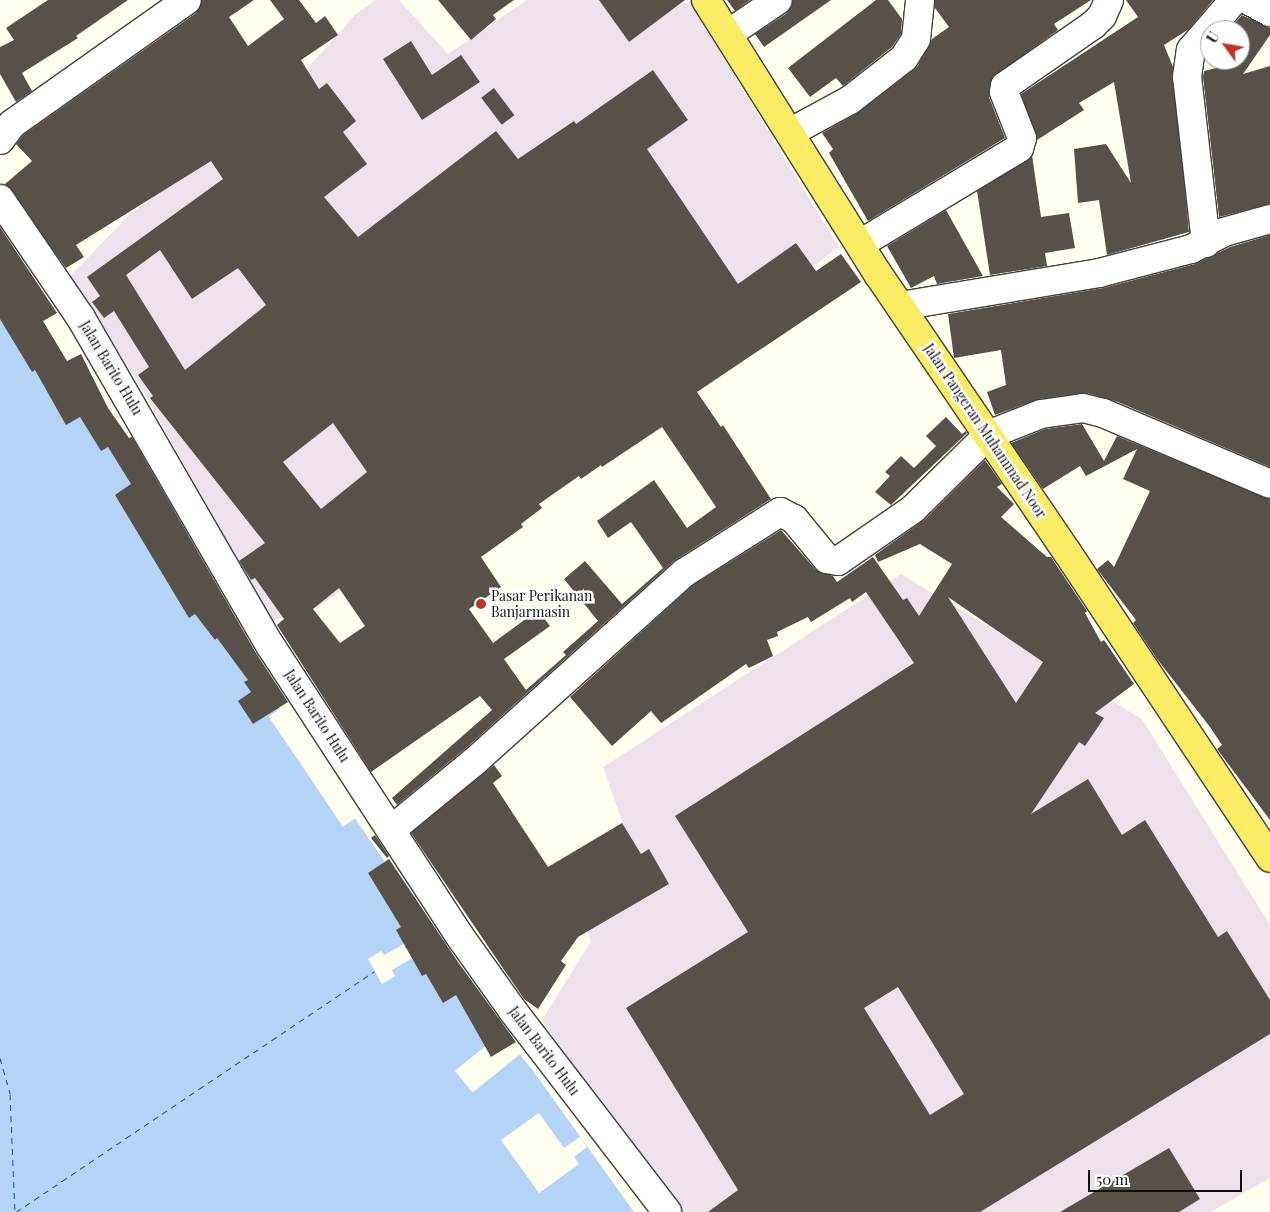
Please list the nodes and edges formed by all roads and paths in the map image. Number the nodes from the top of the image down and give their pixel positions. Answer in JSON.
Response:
{"nodes":[{"id":1,"x":188,"y":0,"type":"edge"},
{"id":2,"x":706,"y":0,"type":"edge"},
{"id":3,"x":778,"y":0,"type":"edge"},
{"id":4,"x":920,"y":0,"type":"edge"},
{"id":5,"x":1109,"y":0,"type":"edge"},
{"id":6,"x":1234,"y":0,"type":"edge"},
{"id":7,"x":1248,"y":0,"type":"edge"},
{"id":8,"x":1270,"y":12,"type":"edge"},
{"id":9,"x":728,"y":34,"type":"junction"},
{"id":10,"x":4,"y":124,"type":"edge"},
{"id":11,"x":791,"y":132,"type":"junction"},
{"id":12,"x":0,"y":198,"type":"edge"},
{"id":13,"x":1270,"y":219,"type":"edge"},
{"id":14,"x":1206,"y":243,"type":"junction"},
{"id":15,"x":860,"y":244,"type":"junction"},
{"id":16,"x":900,"y":306,"type":"junction"},
{"id":17,"x":988,"y":435,"type":"junction"},
{"id":18,"x":1270,"y":484,"type":"edge"},
{"id":19,"x":391,"y":830,"type":"junction"},
{"id":20,"x":1261,"y":834,"type":"edge"},
{"id":21,"x":1270,"y":858,"type":"edge"},
{"id":22,"x":667,"y":1212,"type":"edge"}],
"edges":[{"from":1,"to":10,"type":"street"},
{"from":2,"to":9,"type":"main road","name":"Jalan Pangeran Muhammad Noor"},
{"from":3,"to":9,"type":"street"},
{"from":4,"to":11,"type":"street"},
{"from":5,"to":15,"type":"street"},
{"from":6,"to":14,"type":"street"},
{"from":7,"to":8,"type":"street"},
{"from":9,"to":11,"type":"main road","name":"Jalan Pangeran Muhammad Noor"},
{"from":11,"to":15,"type":"main road","name":"Jalan Pangeran Muhammad Noor"},
{"from":12,"to":19,"type":"street","name":"Jalan Barito Hulu"},
{"from":13,"to":14,"type":"street"},
{"from":14,"to":16,"type":"street"},
{"from":15,"to":16,"type":"main road","name":"Jalan Pangeran Muhammad Noor"},
{"from":16,"to":17,"type":"main road","name":"Jalan Pangeran Muhammad Noor"},
{"from":17,"to":18,"type":"street"},
{"from":17,"to":19,"type":"street"},
{"from":17,"to":20,"type":"main road","name":"Jalan Pangeran Muhammad Noor"},
{"from":19,"to":22,"type":"street","name":"Jalan Barito Hulu"},
{"from":20,"to":21,"type":"main road","name":"Jalan Pangeran Muhammad Noor"}]}
